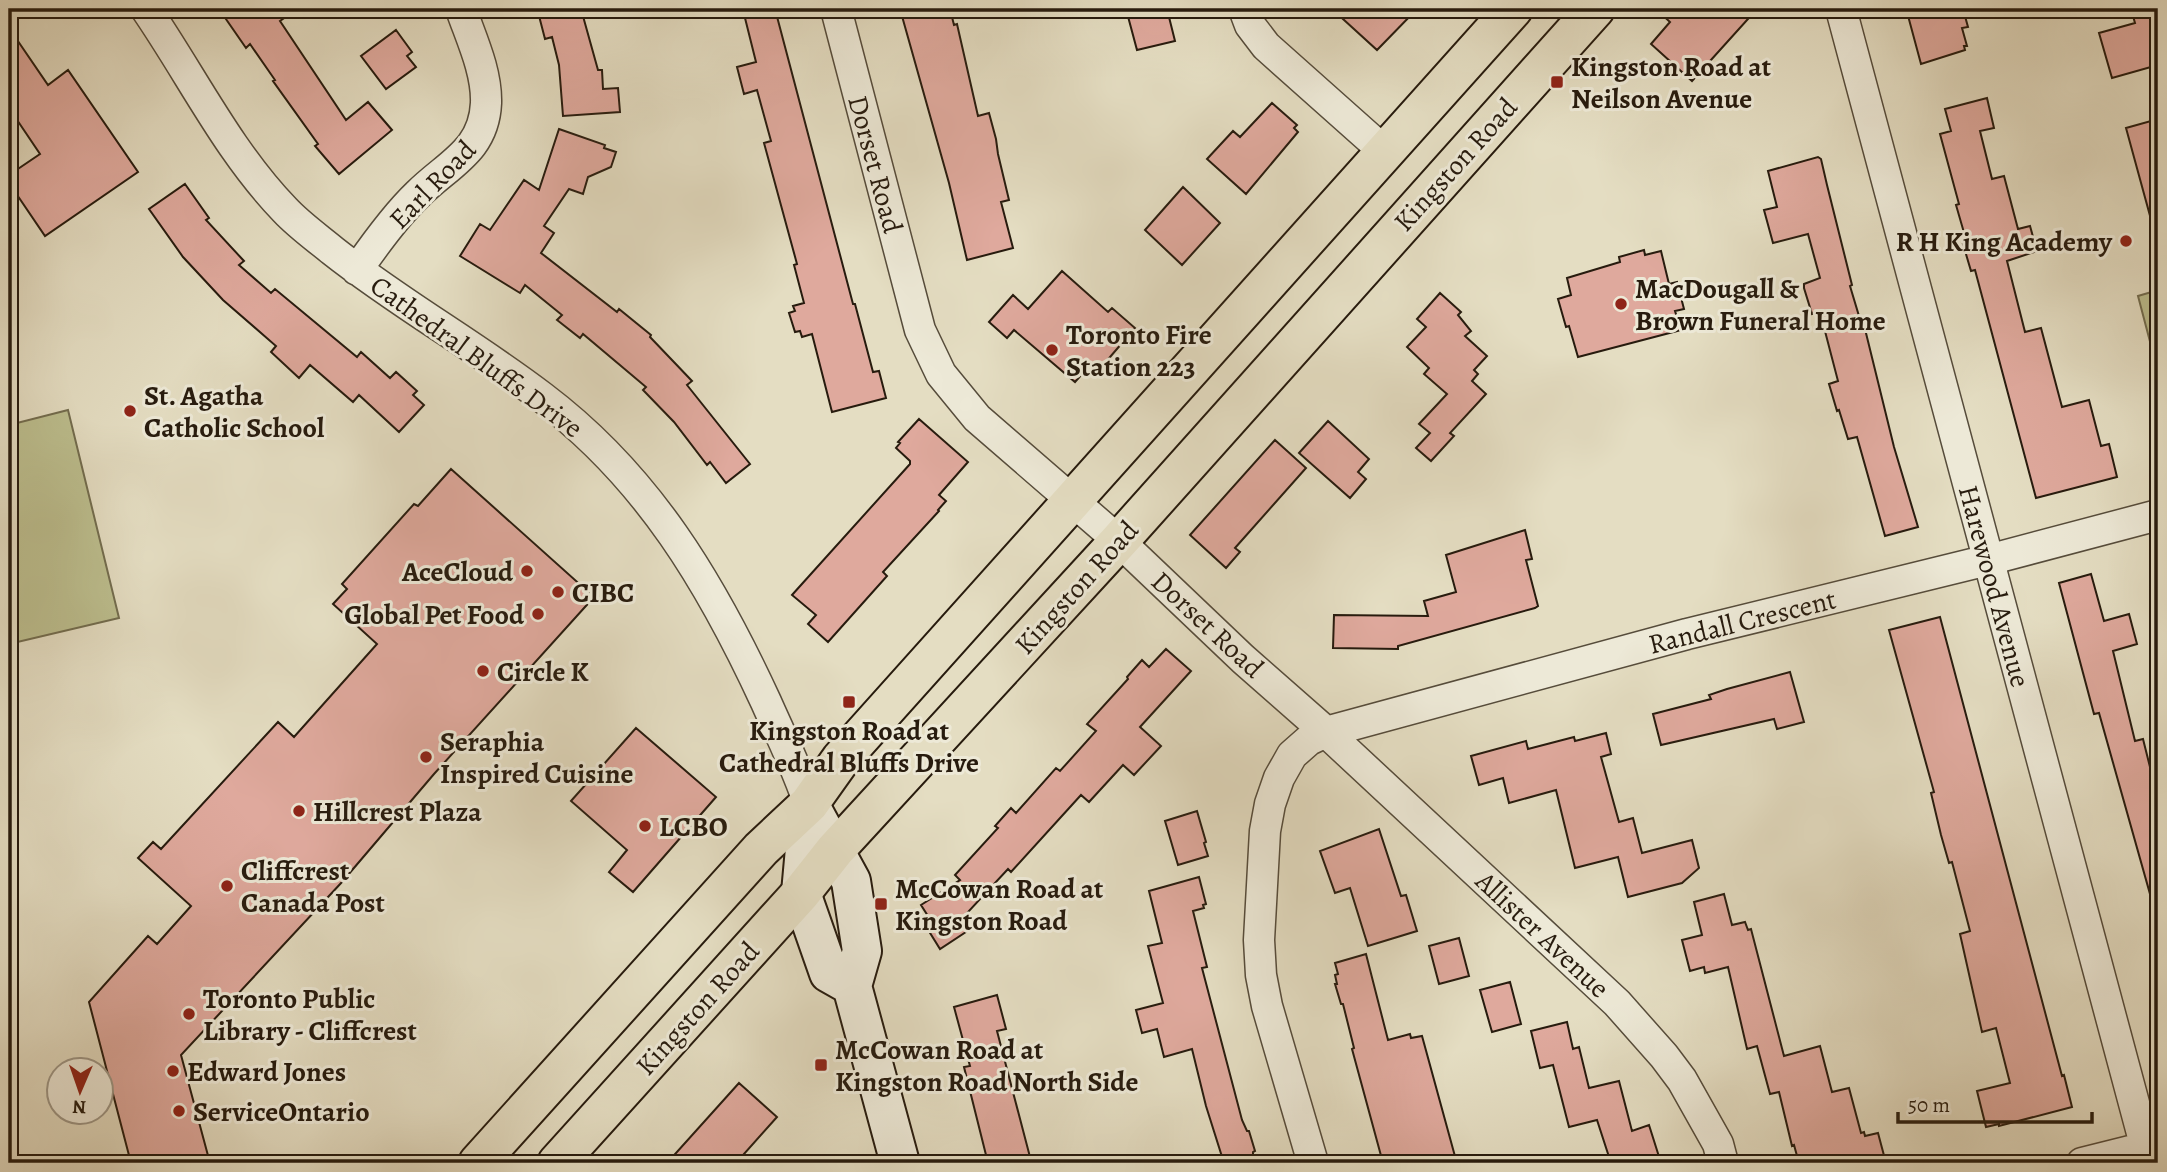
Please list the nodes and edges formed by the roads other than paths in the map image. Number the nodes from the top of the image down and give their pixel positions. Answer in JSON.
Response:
{"nodes":[{"id":1,"x":146,"y":9,"type":"edge"},
{"id":2,"x":461,"y":9,"type":"edge"},
{"id":3,"x":836,"y":9,"type":"edge"},
{"id":4,"x":1244,"y":9,"type":"edge"},
{"id":5,"x":1513,"y":9,"type":"edge"},
{"id":6,"x":1595,"y":9,"type":"edge"},
{"id":7,"x":1841,"y":9,"type":"edge"},
{"id":8,"x":1385,"y":152,"type":"junction"},
{"id":9,"x":357,"y":270,"type":"junction"},
{"id":10,"x":1072,"y":502,"type":"junction"},
{"id":11,"x":2158,"y":515,"type":"edge"},
{"id":12,"x":1119,"y":541,"type":"junction"},
{"id":13,"x":1988,"y":560,"type":"junction"},
{"id":14,"x":1326,"y":732,"type":"junction"},
{"id":15,"x":809,"y":804,"type":"junction"},
{"id":16,"x":835,"y":850,"type":"junction"},
{"id":17,"x":801,"y":893,"type":"junction"},
{"id":18,"x":852,"y":986,"type":"junction"},
{"id":19,"x":2151,"y":1151,"type":"edge"},
{"id":20,"x":478,"y":1163,"type":"edge"},
{"id":21,"x":557,"y":1163,"type":"edge"},
{"id":22,"x":900,"y":1163,"type":"edge"},
{"id":23,"x":1313,"y":1163,"type":"edge"},
{"id":24,"x":1723,"y":1163,"type":"edge"},
{"id":25,"x":2082,"y":1163,"type":"edge"}],
"edges":[{"from":1,"to":9,"type":"street","name":"Cathedral Bluffs Drive"},
{"from":2,"to":9,"type":"street","name":"Earl Road"},
{"from":3,"to":10,"type":"street","name":"Dorset Road"},
{"from":4,"to":8,"type":"street"},
{"from":5,"to":8,"type":"main road"},
{"from":6,"to":12,"type":"main road","name":"Kingston Road"},
{"from":7,"to":13,"type":"street","name":"Harewood Avenue"},
{"from":8,"to":10,"type":"main road"},
{"from":9,"to":15,"type":"street","name":"Cathedral Bluffs Drive"},
{"from":10,"to":12,"type":"street","name":"Dorset Road"},
{"from":10,"to":15,"type":"main road"},
{"from":11,"to":13,"type":"street","name":"Randall Crescent"},
{"from":12,"to":14,"type":"street","name":"Dorset Road"},
{"from":12,"to":16,"type":"main road","name":"Kingston Road"},
{"from":13,"to":14,"type":"street","name":"Randall Crescent"},
{"from":13,"to":19,"type":"street","name":"Harewood Avenue"},
{"from":14,"to":23,"type":"street"},
{"from":14,"to":24,"type":"street","name":"Allister Avenue"},
{"from":15,"to":16,"type":"street"},
{"from":15,"to":17,"type":"street"},
{"from":15,"to":20,"type":"main road"},
{"from":16,"to":17,"type":"main road","name":"Kingston Road"},
{"from":16,"to":18,"type":"street"},
{"from":17,"to":18,"type":"street"},
{"from":17,"to":21,"type":"main road","name":"Kingston Road"},
{"from":18,"to":22,"type":"street"},
{"from":19,"to":25,"type":"street"}]}
